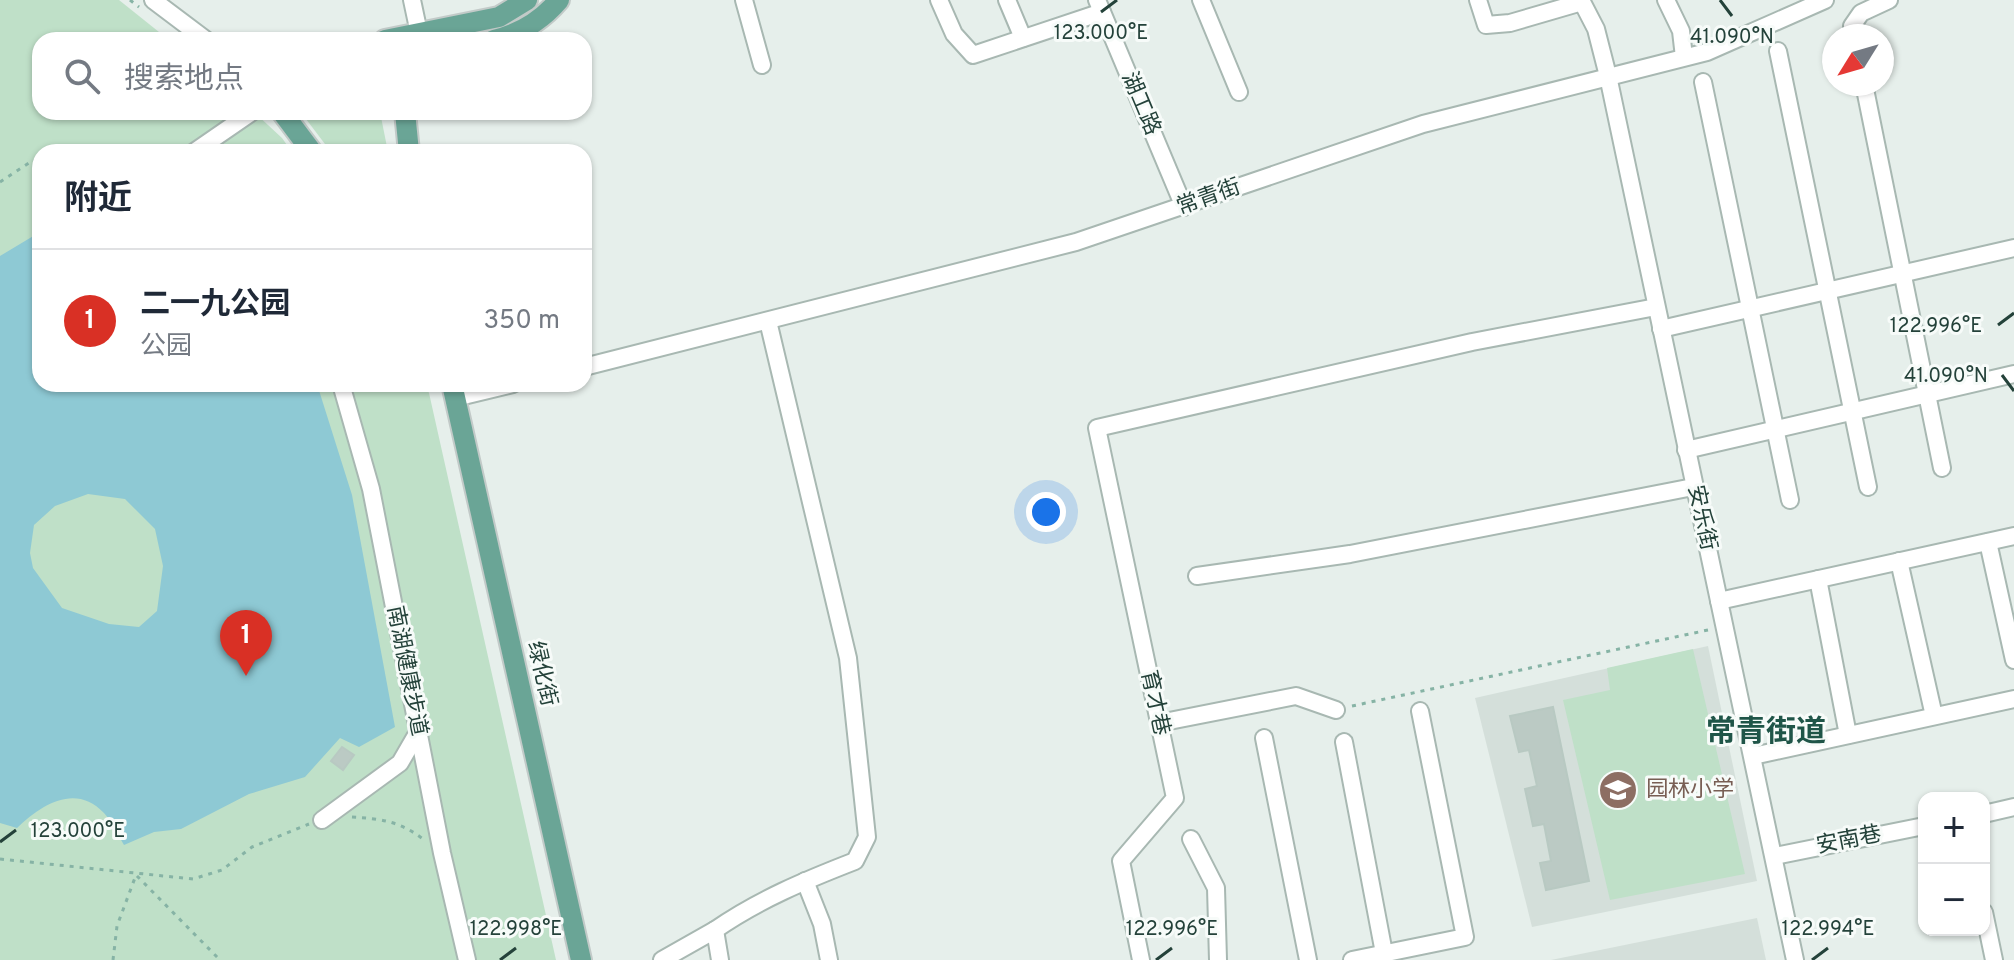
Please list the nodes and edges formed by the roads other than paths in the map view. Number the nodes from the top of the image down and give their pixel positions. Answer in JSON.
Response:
{"nodes":[{"id":1,"x":153,"y":0,"type":"edge"},
{"id":2,"x":412,"y":0,"type":"edge"},
{"id":3,"x":527,"y":0,"type":"edge"},
{"id":4,"x":559,"y":0,"type":"edge"},
{"id":5,"x":744,"y":0,"type":"edge"},
{"id":6,"x":939,"y":0,"type":"edge"},
{"id":7,"x":1007,"y":0,"type":"edge"},
{"id":8,"x":1201,"y":0,"type":"edge"},
{"id":9,"x":1478,"y":0,"type":"edge"},
{"id":10,"x":1666,"y":0,"type":"edge"},
{"id":11,"x":1825,"y":0,"type":"edge"},
{"id":12,"x":1889,"y":0,"type":"edge"},
{"id":13,"x":1582,"y":1,"type":"edge"},
{"id":14,"x":1099,"y":6,"type":"edge"},
{"id":15,"x":1853,"y":24,"type":"edge"},
{"id":16,"x":195,"y":32,"type":"edge"},
{"id":17,"x":419,"y":32,"type":"edge"},
{"id":18,"x":424,"y":32,"type":"edge"},
{"id":19,"x":515,"y":32,"type":"edge"},
{"id":20,"x":1023,"y":38,"type":"junction"},
{"id":21,"x":1778,"y":51,"type":"dead end"},
{"id":22,"x":1684,"y":57,"type":"junction"},
{"id":23,"x":762,"y":65,"type":"dead end"},
{"id":24,"x":1608,"y":76,"type":"junction"},
{"id":25,"x":1703,"y":82,"type":"dead end"},
{"id":26,"x":1239,"y":92,"type":"dead end"},
{"id":27,"x":1866,"y":96,"type":"edge"},
{"id":28,"x":240,"y":120,"type":"edge"},
{"id":29,"x":289,"y":120,"type":"edge"},
{"id":30,"x":295,"y":120,"type":"edge"},
{"id":31,"x":406,"y":120,"type":"edge"},
{"id":32,"x":300,"y":134,"type":"junction"},
{"id":33,"x":206,"y":144,"type":"edge"},
{"id":34,"x":307,"y":144,"type":"edge"},
{"id":35,"x":408,"y":144,"type":"edge"},
{"id":36,"x":1184,"y":207,"type":"junction"},
{"id":37,"x":2014,"y":248,"type":"edge"},
{"id":38,"x":1903,"y":274,"type":"junction"},
{"id":39,"x":1828,"y":291,"type":"junction"},
{"id":40,"x":1656,"y":307,"type":"junction"},
{"id":41,"x":1750,"y":309,"type":"junction"},
{"id":42,"x":768,"y":321,"type":"junction"},
{"id":43,"x":1661,"y":329,"type":"junction"},
{"id":44,"x":592,"y":365,"type":"edge"},
{"id":45,"x":2014,"y":374,"type":"edge"},
{"id":46,"x":343,"y":392,"type":"edge"},
{"id":47,"x":453,"y":392,"type":"edge"},
{"id":48,"x":1927,"y":394,"type":"junction"},
{"id":49,"x":1852,"y":412,"type":"junction"},
{"id":50,"x":1775,"y":429,"type":"junction"},
{"id":51,"x":1686,"y":450,"type":"junction"},
{"id":52,"x":1942,"y":468,"type":"dead end"},
{"id":53,"x":1693,"y":487,"type":"junction"},
{"id":54,"x":1868,"y":487,"type":"dead end"},
{"id":55,"x":1790,"y":500,"type":"dead end"},
{"id":56,"x":2014,"y":536,"type":"edge"},
{"id":57,"x":1988,"y":542,"type":"junction"},
{"id":58,"x":1899,"y":561,"type":"junction"},
{"id":59,"x":1197,"y":576,"type":"dead end"},
{"id":60,"x":1818,"y":579,"type":"junction"},
{"id":61,"x":1719,"y":601,"type":"junction"},
{"id":62,"x":2014,"y":660,"type":"edge"},
{"id":63,"x":2014,"y":699,"type":"edge"},
{"id":64,"x":1336,"y":710,"type":"road end"},
{"id":65,"x":1420,"y":711,"type":"dead end"},
{"id":66,"x":1934,"y":716,"type":"junction"},
{"id":67,"x":1159,"y":723,"type":"junction"},
{"id":68,"x":418,"y":732,"type":"junction"},
{"id":69,"x":1848,"y":735,"type":"junction"},
{"id":70,"x":1264,"y":738,"type":"dead end"},
{"id":71,"x":1344,"y":742,"type":"dead end"},
{"id":72,"x":1753,"y":756,"type":"junction"},
{"id":73,"x":2014,"y":807,"type":"edge"},
{"id":74,"x":1990,"y":813,"type":"edge"},
{"id":75,"x":322,"y":820,"type":"road end"},
{"id":76,"x":1918,"y":827,"type":"edge"},
{"id":77,"x":1191,"y":839,"type":"dead end"},
{"id":78,"x":1775,"y":856,"type":"junction"},
{"id":79,"x":805,"y":881,"type":"junction"},
{"id":80,"x":715,"y":930,"type":"junction"},
{"id":81,"x":1989,"y":936,"type":"edge"},
{"id":82,"x":1384,"y":953,"type":"junction"},
{"id":83,"x":467,"y":960,"type":"edge"},
{"id":84,"x":581,"y":960,"type":"edge"},
{"id":85,"x":662,"y":960,"type":"edge"},
{"id":86,"x":720,"y":960,"type":"edge"},
{"id":87,"x":829,"y":960,"type":"edge"},
{"id":88,"x":1141,"y":960,"type":"edge"},
{"id":89,"x":1218,"y":960,"type":"edge"},
{"id":90,"x":1308,"y":960,"type":"edge"},
{"id":91,"x":1352,"y":960,"type":"edge"},
{"id":92,"x":1795,"y":960,"type":"edge"},
{"id":93,"x":1994,"y":960,"type":"edge"}],
"edges":[{"from":1,"to":16,"type":"street"},
{"from":2,"to":17,"type":"street"},
{"from":3,"to":18,"type":"main road"},
{"from":4,"to":19,"type":"main road"},
{"from":5,"to":23,"type":"street"},
{"from":6,"to":20,"type":"street"},
{"from":7,"to":20,"type":"street"},
{"from":8,"to":26,"type":"street"},
{"from":9,"to":13,"type":"street"},
{"from":10,"to":22,"type":"street"},
{"from":11,"to":22,"type":"street","name":"常青街"},
{"from":12,"to":15,"type":"street"},
{"from":13,"to":24,"type":"street","name":"安乐街"},
{"from":14,"to":20,"type":"street"},
{"from":14,"to":36,"type":"street","name":"湖工路"},
{"from":21,"to":39,"type":"street"},
{"from":22,"to":24,"type":"street","name":"常青街"},
{"from":24,"to":36,"type":"street","name":"常青街"},
{"from":24,"to":40,"type":"street","name":"安乐街"},
{"from":25,"to":41,"type":"street"},
{"from":27,"to":38,"type":"street"},
{"from":28,"to":33,"type":"street"},
{"from":29,"to":32,"type":"main road"},
{"from":30,"to":32,"type":"main road"},
{"from":31,"to":35,"type":"main road"},
{"from":32,"to":34,"type":"main road"},
{"from":36,"to":42,"type":"street","name":"常青街"},
{"from":37,"to":38,"type":"street"},
{"from":38,"to":39,"type":"street"},
{"from":38,"to":48,"type":"street"},
{"from":39,"to":41,"type":"street"},
{"from":39,"to":49,"type":"street"},
{"from":40,"to":43,"type":"street","name":"安乐街"},
{"from":40,"to":67,"type":"street","name":"育才巷"},
{"from":41,"to":43,"type":"street"},
{"from":41,"to":50,"type":"street"},
{"from":42,"to":44,"type":"street","name":"常青街"},
{"from":42,"to":79,"type":"street"},
{"from":43,"to":51,"type":"street","name":"安乐街"},
{"from":45,"to":48,"type":"street"},
{"from":46,"to":68,"type":"street","name":"南湖健康步道"},
{"from":47,"to":84,"type":"main road","name":"绿化街"},
{"from":48,"to":49,"type":"street"},
{"from":48,"to":52,"type":"street"},
{"from":49,"to":50,"type":"street"},
{"from":49,"to":54,"type":"street"},
{"from":50,"to":51,"type":"street"},
{"from":50,"to":55,"type":"street"},
{"from":51,"to":53,"type":"street","name":"安乐街"},
{"from":53,"to":59,"type":"street"},
{"from":53,"to":61,"type":"street","name":"安乐街"},
{"from":56,"to":57,"type":"street"},
{"from":57,"to":58,"type":"street"},
{"from":57,"to":62,"type":"street"},
{"from":58,"to":60,"type":"street"},
{"from":58,"to":66,"type":"street"},
{"from":60,"to":61,"type":"street"},
{"from":60,"to":69,"type":"street"},
{"from":61,"to":72,"type":"street","name":"安乐街"},
{"from":63,"to":66,"type":"street"},
{"from":64,"to":67,"type":"street"},
{"from":65,"to":82,"type":"street"},
{"from":66,"to":69,"type":"street"},
{"from":67,"to":88,"type":"street","name":"育才巷"},
{"from":68,"to":75,"type":"street"},
{"from":68,"to":83,"type":"street","name":"南湖健康步道"},
{"from":69,"to":72,"type":"street"},
{"from":70,"to":90,"type":"street"},
{"from":71,"to":82,"type":"street"},
{"from":72,"to":78,"type":"street","name":"安乐街"},
{"from":73,"to":74,"type":"street"},
{"from":76,"to":78,"type":"street","name":"安南巷"},
{"from":77,"to":89,"type":"street"},
{"from":78,"to":92,"type":"street","name":"安乐街"},
{"from":79,"to":80,"type":"street"},
{"from":79,"to":87,"type":"street"},
{"from":80,"to":85,"type":"street"},
{"from":80,"to":86,"type":"street"},
{"from":81,"to":93,"type":"street"},
{"from":82,"to":91,"type":"street"}]}
